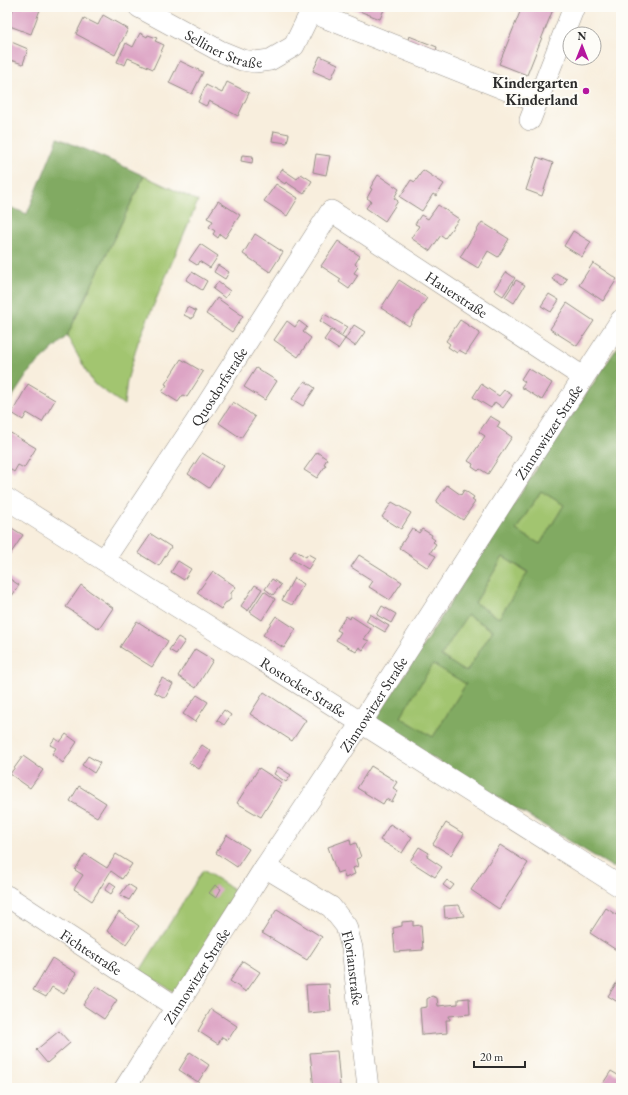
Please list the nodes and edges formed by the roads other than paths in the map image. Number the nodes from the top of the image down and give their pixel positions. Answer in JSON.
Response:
{"nodes":[{"id":1,"x":139,"y":7,"type":"edge"},
{"id":2,"x":574,"y":7,"type":"edge"},
{"id":3,"x":312,"y":10,"type":"edge"},
{"id":4,"x":331,"y":211,"type":"joint"},
{"id":5,"x":621,"y":320,"type":"edge"},
{"id":6,"x":583,"y":377,"type":"junction"},
{"id":7,"x":7,"y":499,"type":"edge"},
{"id":8,"x":104,"y":560,"type":"junction"},
{"id":9,"x":361,"y":723,"type":"junction"},
{"id":10,"x":265,"y":867,"type":"junction"},
{"id":11,"x":621,"y":887,"type":"edge"},
{"id":12,"x":7,"y":896,"type":"edge"},
{"id":13,"x":176,"y":1007,"type":"junction"},
{"id":14,"x":125,"y":1088,"type":"edge"},
{"id":15,"x":368,"y":1088,"type":"edge"}],
"edges":[{"from":1,"to":3,"type":"street","name":"Selliner Straße"},
{"from":2,"to":3,"type":"street"},
{"from":4,"to":6,"type":"street","name":"Hauerstraße"},
{"from":4,"to":8,"type":"street","name":"Quosdorfstraße"},
{"from":5,"to":6,"type":"street","name":"Zinnowitzer Straße"},
{"from":6,"to":9,"type":"street","name":"Zinnowitzer Straße"},
{"from":7,"to":8,"type":"street","name":"Rostocker Straße"},
{"from":8,"to":9,"type":"street","name":"Rostocker Straße"},
{"from":9,"to":10,"type":"street","name":"Zinnowitzer Straße"},
{"from":9,"to":11,"type":"street","name":"Rostocker Straße"},
{"from":10,"to":13,"type":"street","name":"Zinnowitzer Straße"},
{"from":10,"to":15,"type":"street","name":"Florianstraße"},
{"from":12,"to":13,"type":"street","name":"Fichtestraße"},
{"from":13,"to":14,"type":"street","name":"Zinnowitzer Straße"}]}
